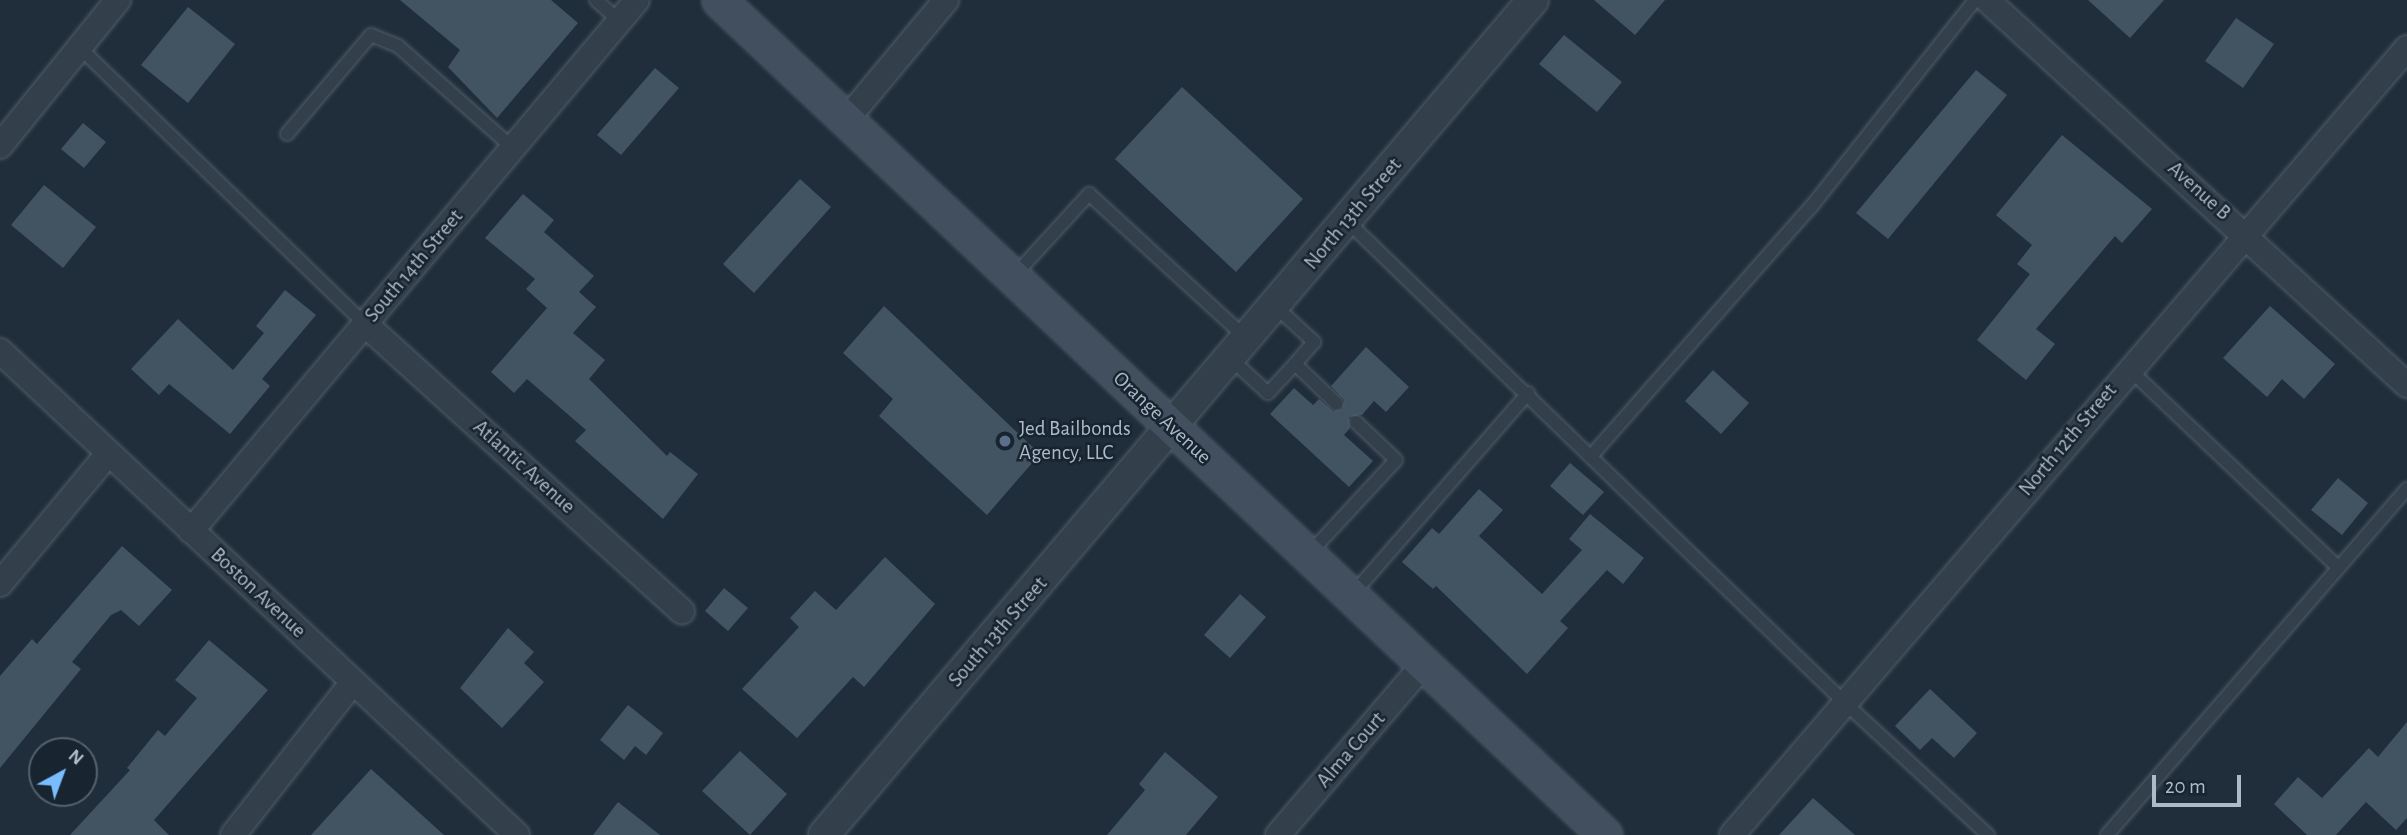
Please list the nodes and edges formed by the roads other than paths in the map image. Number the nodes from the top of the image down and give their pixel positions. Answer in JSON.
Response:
{"nodes":[{"id":1,"x":118,"y":0,"type":"edge"},
{"id":2,"x":596,"y":0,"type":"edge"},
{"id":3,"x":637,"y":0,"type":"edge"},
{"id":4,"x":719,"y":0,"type":"edge"},
{"id":5,"x":946,"y":0,"type":"edge"},
{"id":6,"x":1533,"y":0,"type":"edge"},
{"id":7,"x":1975,"y":0,"type":"edge"},
{"id":8,"x":1987,"y":0,"type":"edge"},
{"id":9,"x":619,"y":21,"type":"junction"},
{"id":10,"x":80,"y":48,"type":"junction"},
{"id":11,"x":2407,"y":48,"type":"edge"},
{"id":12,"x":847,"y":120,"type":"junction"},
{"id":13,"x":287,"y":134,"type":"dead end"},
{"id":14,"x":0,"y":146,"type":"edge"},
{"id":15,"x":513,"y":148,"type":"junction"},
{"id":16,"x":1347,"y":221,"type":"junction"},
{"id":17,"x":2245,"y":233,"type":"junction"},
{"id":18,"x":1013,"y":277,"type":"junction"},
{"id":19,"x":1276,"y":307,"type":"junction"},
{"id":20,"x":365,"y":324,"type":"junction"},
{"id":21,"x":1239,"y":349,"type":"junction"},
{"id":22,"x":0,"y":351,"type":"edge"},
{"id":23,"x":1295,"y":364,"type":"junction"},
{"id":24,"x":2129,"y":369,"type":"junction"},
{"id":25,"x":2407,"y":385,"type":"edge"},
{"id":26,"x":1528,"y":393,"type":"junction"},
{"id":27,"x":1336,"y":403,"type":"dead end"},
{"id":28,"x":1356,"y":422,"type":"dead end"},
{"id":29,"x":1172,"y":428,"type":"junction"},
{"id":30,"x":108,"y":454,"type":"junction"},
{"id":31,"x":1592,"y":454,"type":"junction"},
{"id":32,"x":2407,"y":489,"type":"edge"},
{"id":33,"x":191,"y":531,"type":"junction"},
{"id":34,"x":1308,"y":555,"type":"junction"},
{"id":35,"x":2339,"y":568,"type":"junction"},
{"id":36,"x":0,"y":584,"type":"edge"},
{"id":37,"x":1351,"y":596,"type":"junction"},
{"id":38,"x":682,"y":611,"type":"dead end"},
{"id":39,"x":1424,"y":664,"type":"junction"},
{"id":40,"x":353,"y":682,"type":"junction"},
{"id":41,"x":1845,"y":703,"type":"junction"},
{"id":42,"x":233,"y":835,"type":"edge"},
{"id":43,"x":517,"y":835,"type":"edge"},
{"id":44,"x":824,"y":835,"type":"edge"},
{"id":45,"x":1278,"y":835,"type":"edge"},
{"id":46,"x":1605,"y":835,"type":"edge"},
{"id":47,"x":1732,"y":835,"type":"edge"},
{"id":48,"x":1988,"y":835,"type":"edge"},
{"id":49,"x":2107,"y":835,"type":"edge"}],
"edges":[{"from":1,"to":10,"type":"street"},
{"from":2,"to":9,"type":"lane"},
{"from":3,"to":9,"type":"street","name":"South 14th Street"},
{"from":4,"to":12,"type":"main road","name":"Orange Avenue"},
{"from":5,"to":12,"type":"street"},
{"from":6,"to":16,"type":"street","name":"North 13th Street"},
{"from":7,"to":31,"type":"lane"},
{"from":8,"to":17,"type":"street","name":"Avenue B"},
{"from":9,"to":15,"type":"street","name":"South 14th Street"},
{"from":10,"to":14,"type":"street"},
{"from":10,"to":20,"type":"lane"},
{"from":11,"to":17,"type":"street","name":"North 12th Street"},
{"from":12,"to":18,"type":"main road","name":"Orange Avenue"},
{"from":13,"to":15,"type":"lane"},
{"from":15,"to":20,"type":"street","name":"South 14th Street"},
{"from":16,"to":19,"type":"street","name":"North 13th Street"},
{"from":16,"to":26,"type":"lane"},
{"from":17,"to":24,"type":"street","name":"North 12th Street"},
{"from":17,"to":25,"type":"street","name":"Avenue B"},
{"from":18,"to":21,"type":"lane"},
{"from":18,"to":29,"type":"main road","name":"Orange Avenue"},
{"from":19,"to":21,"type":"street","name":"North 13th Street"},
{"from":19,"to":23,"type":"lane"},
{"from":20,"to":33,"type":"street","name":"South 14th Street"},
{"from":20,"to":38,"type":"street","name":"Atlantic Avenue"},
{"from":21,"to":23,"type":"lane"},
{"from":21,"to":29,"type":"street","name":"North 13th Street"},
{"from":22,"to":30,"type":"street","name":"Boston Avenue"},
{"from":23,"to":27,"type":"lane"},
{"from":24,"to":35,"type":"lane"},
{"from":24,"to":41,"type":"street","name":"North 12th Street"},
{"from":26,"to":31,"type":"lane"},
{"from":26,"to":37,"type":"lane"},
{"from":28,"to":34,"type":"lane"},
{"from":29,"to":34,"type":"main road","name":"Orange Avenue"},
{"from":29,"to":44,"type":"street","name":"South 13th Street"},
{"from":30,"to":33,"type":"street","name":"Boston Avenue"},
{"from":30,"to":36,"type":"street"},
{"from":31,"to":41,"type":"lane"},
{"from":32,"to":35,"type":"lane"},
{"from":33,"to":40,"type":"street","name":"Boston Avenue"},
{"from":34,"to":37,"type":"main road","name":"Orange Avenue"},
{"from":35,"to":49,"type":"lane"},
{"from":37,"to":39,"type":"main road","name":"Orange Avenue"},
{"from":39,"to":45,"type":"street","name":"Alma Court"},
{"from":39,"to":46,"type":"main road","name":"Orange Avenue"},
{"from":40,"to":42,"type":"street"},
{"from":40,"to":43,"type":"street","name":"Boston Avenue"},
{"from":41,"to":47,"type":"street","name":"North 12th Street"},
{"from":41,"to":48,"type":"lane"}]}
